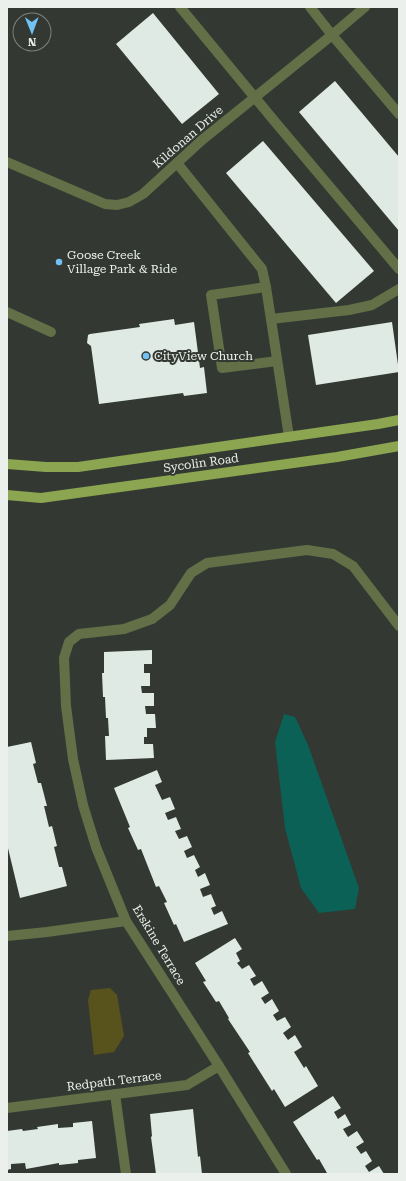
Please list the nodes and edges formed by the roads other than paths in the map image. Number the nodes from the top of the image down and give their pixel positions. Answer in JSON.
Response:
{"nodes":[{"id":1,"x":180,"y":7,"type":"edge"},
{"id":2,"x":310,"y":7,"type":"edge"},
{"id":3,"x":365,"y":7,"type":"edge"},
{"id":4,"x":332,"y":35,"type":"junction"},
{"id":5,"x":255,"y":98,"type":"junction"},
{"id":6,"x":399,"y":114,"type":"edge"},
{"id":7,"x":7,"y":162,"type":"edge"},
{"id":8,"x":177,"y":163,"type":"junction"},
{"id":9,"x":399,"y":269,"type":"edge"},
{"id":10,"x":266,"y":286,"type":"junction"},
{"id":11,"x":399,"y":289,"type":"edge"},
{"id":12,"x":7,"y":312,"type":"edge"},
{"id":13,"x":271,"y":319,"type":"junction"},
{"id":14,"x":51,"y":332,"type":"dead end"},
{"id":15,"x":277,"y":361,"type":"junction"},
{"id":16,"x":399,"y":420,"type":"edge"},
{"id":17,"x":289,"y":437,"type":"junction"},
{"id":18,"x":399,"y":446,"type":"edge"},
{"id":19,"x":7,"y":464,"type":"edge"},
{"id":20,"x":7,"y":495,"type":"edge"},
{"id":21,"x":399,"y":626,"type":"edge"},
{"id":22,"x":126,"y":921,"type":"junction"},
{"id":23,"x":7,"y":936,"type":"edge"},
{"id":24,"x":219,"y":1066,"type":"junction"},
{"id":25,"x":115,"y":1094,"type":"junction"},
{"id":26,"x":7,"y":1108,"type":"edge"},
{"id":27,"x":126,"y":1174,"type":"edge"},
{"id":28,"x":286,"y":1174,"type":"edge"}],
"edges":[{"from":1,"to":5,"type":"street"},
{"from":2,"to":4,"type":"street"},
{"from":3,"to":4,"type":"street","name":"Kildonan Drive"},
{"from":4,"to":5,"type":"street","name":"Kildonan Drive"},
{"from":4,"to":6,"type":"street"},
{"from":5,"to":8,"type":"street","name":"Kildonan Drive"},
{"from":5,"to":9,"type":"street"},
{"from":7,"to":8,"type":"street","name":"Kildonan Drive"},
{"from":8,"to":10,"type":"street"},
{"from":10,"to":13,"type":"street"},
{"from":10,"to":15,"type":"street"},
{"from":11,"to":13,"type":"street"},
{"from":12,"to":14,"type":"street"},
{"from":13,"to":15,"type":"street"},
{"from":15,"to":17,"type":"street"},
{"from":16,"to":17,"type":"main road","name":"Sycolin Road"},
{"from":17,"to":19,"type":"main road","name":"Sycolin Road"},
{"from":18,"to":20,"type":"main road","name":"Sycolin Road"},
{"from":21,"to":22,"type":"street","name":"Erskine Terrace"},
{"from":22,"to":23,"type":"street"},
{"from":22,"to":24,"type":"street","name":"Erskine Terrace"},
{"from":24,"to":25,"type":"street","name":"Redpath Terrace"},
{"from":24,"to":28,"type":"street","name":"Erskine Terrace"},
{"from":25,"to":26,"type":"street","name":"Redpath Terrace"},
{"from":25,"to":27,"type":"street"}]}
